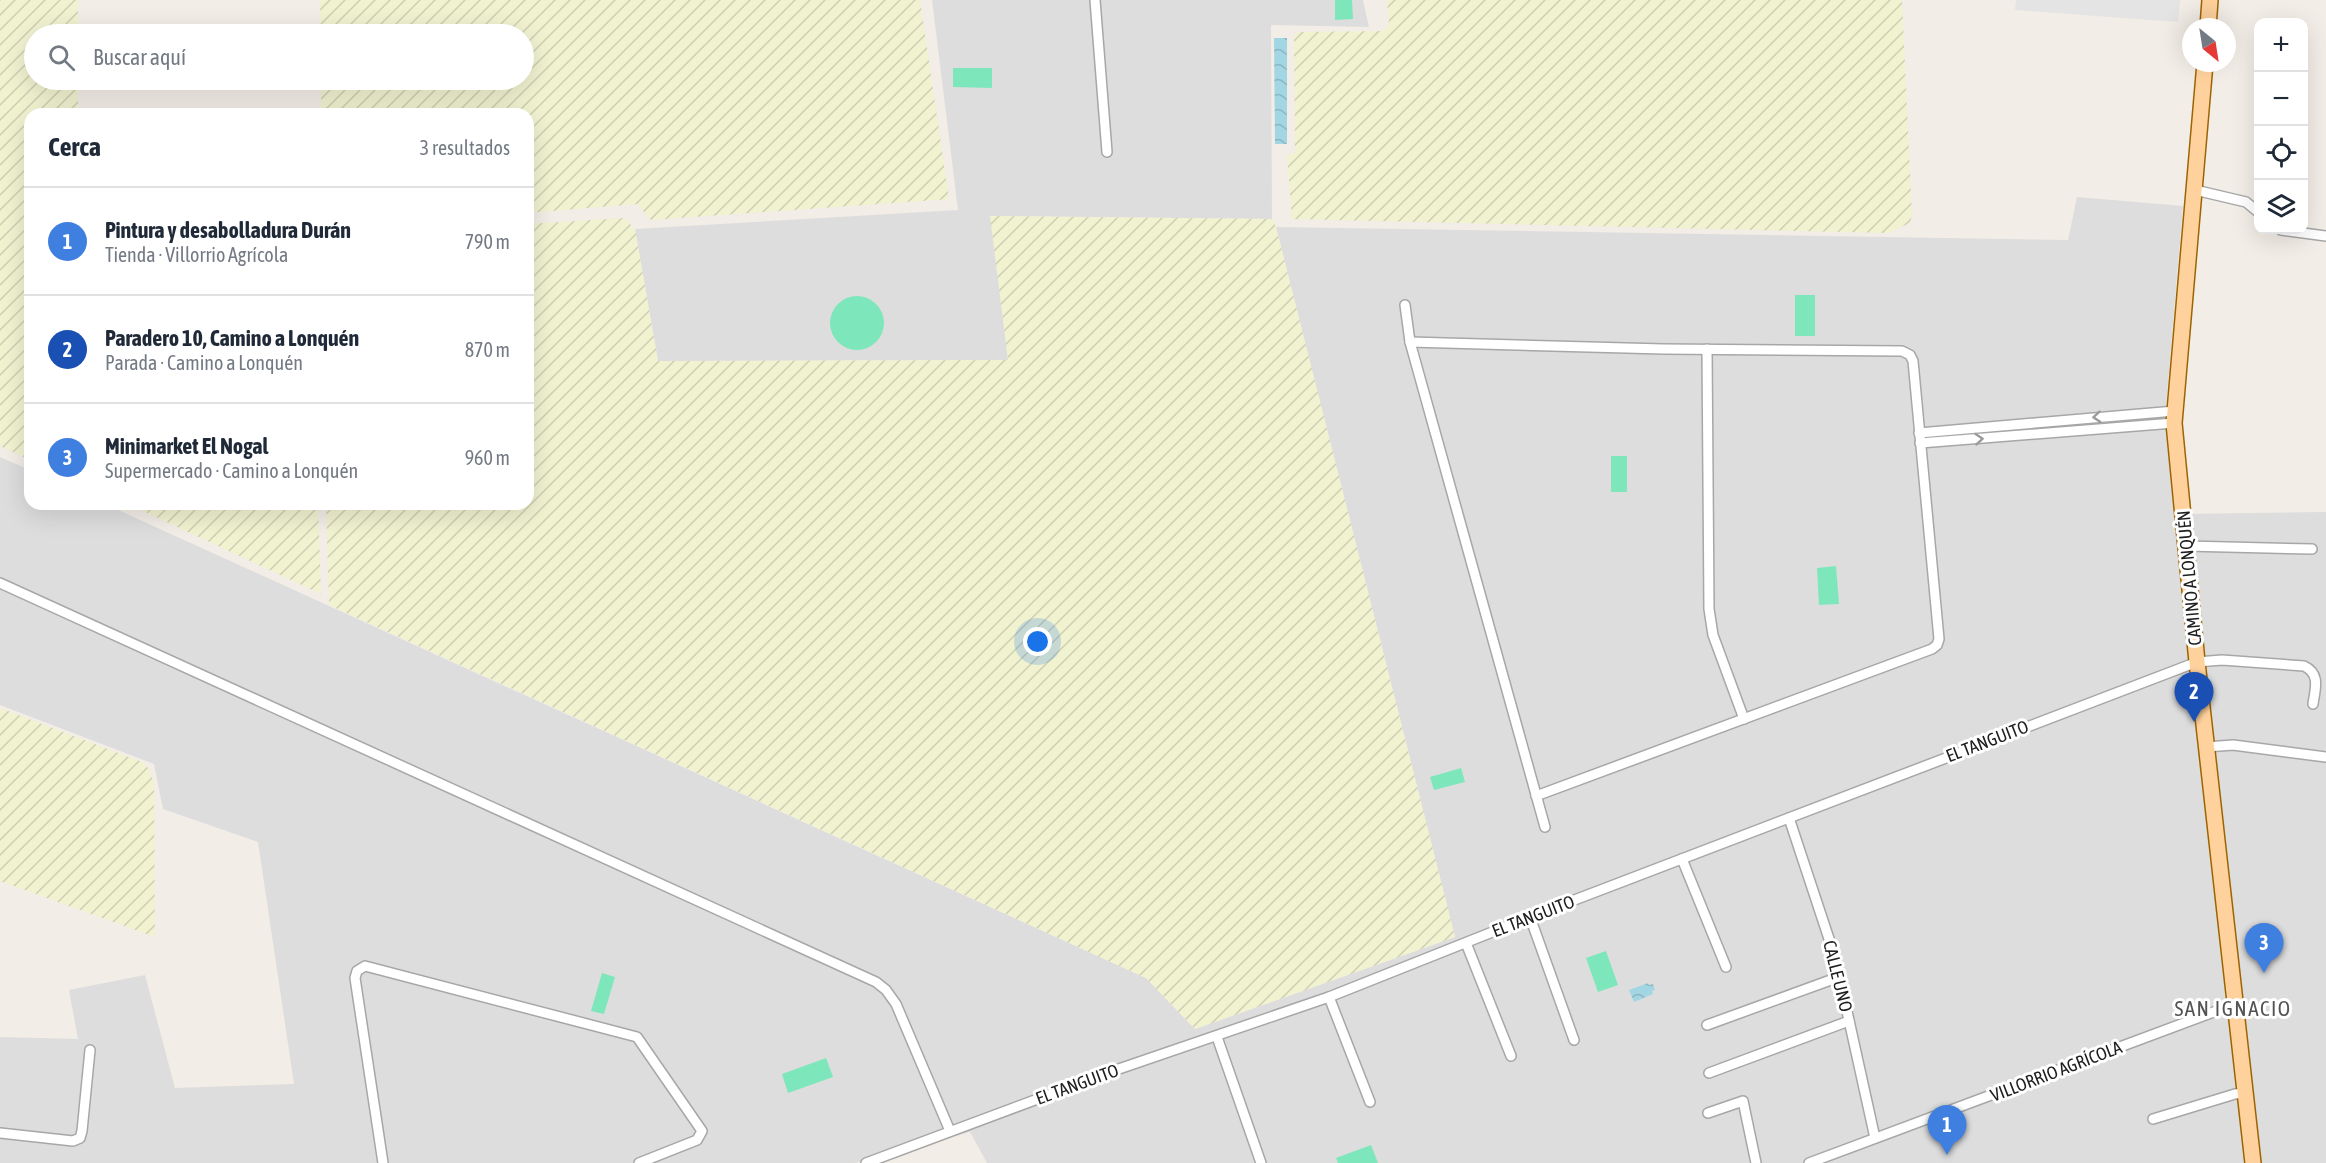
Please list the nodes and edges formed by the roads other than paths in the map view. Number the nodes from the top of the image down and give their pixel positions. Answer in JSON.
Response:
{"nodes":[{"id":1,"x":1095,"y":0,"type":"edge"},
{"id":2,"x":2210,"y":0,"type":"edge"},
{"id":3,"x":2209,"y":18,"type":"edge"},
{"id":4,"x":2204,"y":72,"type":"edge"},
{"id":5,"x":1107,"y":152,"type":"dead end"},
{"id":6,"x":2195,"y":190,"type":"junction"},
{"id":7,"x":2254,"y":208,"type":"edge"},
{"id":8,"x":2308,"y":234,"type":"edge"},
{"id":9,"x":2326,"y":236,"type":"edge"},
{"id":10,"x":1405,"y":305,"type":"dead end"},
{"id":11,"x":1410,"y":342,"type":"junction"},
{"id":12,"x":1707,"y":349,"type":"junction"},
{"id":13,"x":2175,"y":417,"type":"junction"},
{"id":14,"x":1919,"y":433,"type":"junction"},
{"id":15,"x":1920,"y":443,"type":"junction"},
{"id":16,"x":2186,"y":546,"type":"junction"},
{"id":17,"x":2312,"y":549,"type":"dead end"},
{"id":18,"x":0,"y":583,"type":"edge"},
{"id":19,"x":2197,"y":662,"type":"junction"},
{"id":20,"x":2313,"y":704,"type":"dead end"},
{"id":21,"x":1744,"y":719,"type":"junction"},
{"id":22,"x":2206,"y":747,"type":"junction"},
{"id":23,"x":2326,"y":757,"type":"edge"},
{"id":24,"x":1536,"y":796,"type":"junction"},
{"id":25,"x":1789,"y":818,"type":"junction"},
{"id":26,"x":1545,"y":827,"type":"dead end"},
{"id":27,"x":1682,"y":859,"type":"junction"},
{"id":28,"x":1530,"y":917,"type":"junction"},
{"id":29,"x":1466,"y":943,"type":"junction"},
{"id":30,"x":1726,"y":967,"type":"dead end"},
{"id":31,"x":1839,"y":977,"type":"junction"},
{"id":32,"x":1329,"y":997,"type":"junction"},
{"id":33,"x":2235,"y":1004,"type":"junction"},
{"id":34,"x":1849,"y":1021,"type":"junction"},
{"id":35,"x":1707,"y":1025,"type":"dead end"},
{"id":36,"x":1216,"y":1037,"type":"junction"},
{"id":37,"x":1574,"y":1040,"type":"dead end"},
{"id":38,"x":90,"y":1050,"type":"dead end"},
{"id":39,"x":1511,"y":1056,"type":"dead end"},
{"id":40,"x":1709,"y":1073,"type":"dead end"},
{"id":41,"x":2245,"y":1093,"type":"junction"},
{"id":42,"x":1370,"y":1102,"type":"dead end"},
{"id":43,"x":1708,"y":1113,"type":"dead end"},
{"id":44,"x":2153,"y":1119,"type":"dead end"},
{"id":45,"x":950,"y":1131,"type":"junction"},
{"id":46,"x":0,"y":1133,"type":"edge"},
{"id":47,"x":1875,"y":1138,"type":"junction"},
{"id":48,"x":1820,"y":1161,"type":"edge"},
{"id":49,"x":383,"y":1163,"type":"edge"},
{"id":50,"x":639,"y":1163,"type":"edge"},
{"id":51,"x":866,"y":1163,"type":"edge"},
{"id":52,"x":1261,"y":1163,"type":"edge"},
{"id":53,"x":1756,"y":1163,"type":"edge"},
{"id":54,"x":1809,"y":1163,"type":"edge"},
{"id":55,"x":2253,"y":1163,"type":"edge"}],
"edges":[{"from":1,"to":5,"type":"street"},
{"from":2,"to":3,"type":"main road"},
{"from":4,"to":6,"type":"main road","name":"CAMINO A LONQUÉN"},
{"from":6,"to":7,"type":"street"},
{"from":6,"to":13,"type":"main road","name":"CAMINO A LONQUÉN"},
{"from":8,"to":9,"type":"street"},
{"from":10,"to":11,"type":"street"},
{"from":11,"to":12,"type":"street"},
{"from":11,"to":24,"type":"street"},
{"from":12,"to":14,"type":"street"},
{"from":12,"to":21,"type":"street"},
{"from":13,"to":14,"type":"street","one_way":true},
{"from":15,"to":13,"type":"street","one_way":true},
{"from":13,"to":16,"type":"main road","name":"CAMINO A LONQUÉN"},
{"from":14,"to":15,"type":"street"},
{"from":15,"to":21,"type":"street"},
{"from":16,"to":17,"type":"street"},
{"from":16,"to":19,"type":"main road","name":"CAMINO A LONQUÉN"},
{"from":18,"to":45,"type":"street"},
{"from":19,"to":20,"type":"street","name":"EL TANGUITO"},
{"from":19,"to":22,"type":"main road","name":"CAMINO A LONQUÉN"},
{"from":19,"to":25,"type":"street","name":"EL TANGUITO"},
{"from":21,"to":24,"type":"street"},
{"from":22,"to":23,"type":"street"},
{"from":22,"to":33,"type":"main road","name":"CAMINO A LONQUÉN"},
{"from":24,"to":26,"type":"street"},
{"from":25,"to":27,"type":"street","name":"EL TANGUITO"},
{"from":25,"to":31,"type":"street","name":"CALLE UNO"},
{"from":27,"to":28,"type":"street","name":"EL TANGUITO"},
{"from":27,"to":30,"type":"street"},
{"from":28,"to":29,"type":"street","name":"EL TANGUITO"},
{"from":28,"to":37,"type":"street"},
{"from":29,"to":32,"type":"street","name":"EL TANGUITO"},
{"from":29,"to":39,"type":"street"},
{"from":31,"to":34,"type":"street","name":"CALLE UNO"},
{"from":31,"to":35,"type":"street"},
{"from":32,"to":36,"type":"street","name":"EL TANGUITO"},
{"from":32,"to":42,"type":"street"},
{"from":33,"to":41,"type":"main road","name":"CAMINO A LONQUÉN"},
{"from":33,"to":47,"type":"street","name":"VILLORRIO AGRÍCOLA"},
{"from":34,"to":40,"type":"street"},
{"from":34,"to":47,"type":"street","name":"CALLE UNO"},
{"from":36,"to":45,"type":"street","name":"EL TANGUITO"},
{"from":36,"to":52,"type":"street"},
{"from":38,"to":46,"type":"street"},
{"from":41,"to":44,"type":"street"},
{"from":41,"to":55,"type":"main road","name":"CAMINO A LONQUÉN"},
{"from":43,"to":53,"type":"street"},
{"from":45,"to":51,"type":"street","name":"EL TANGUITO"},
{"from":47,"to":48,"type":"street","name":"VILLORRIO AGRÍCOLA"},
{"from":48,"to":54,"type":"street","name":"VILLORRIO AGRÍCOLA"},
{"from":49,"to":50,"type":"street"}]}
